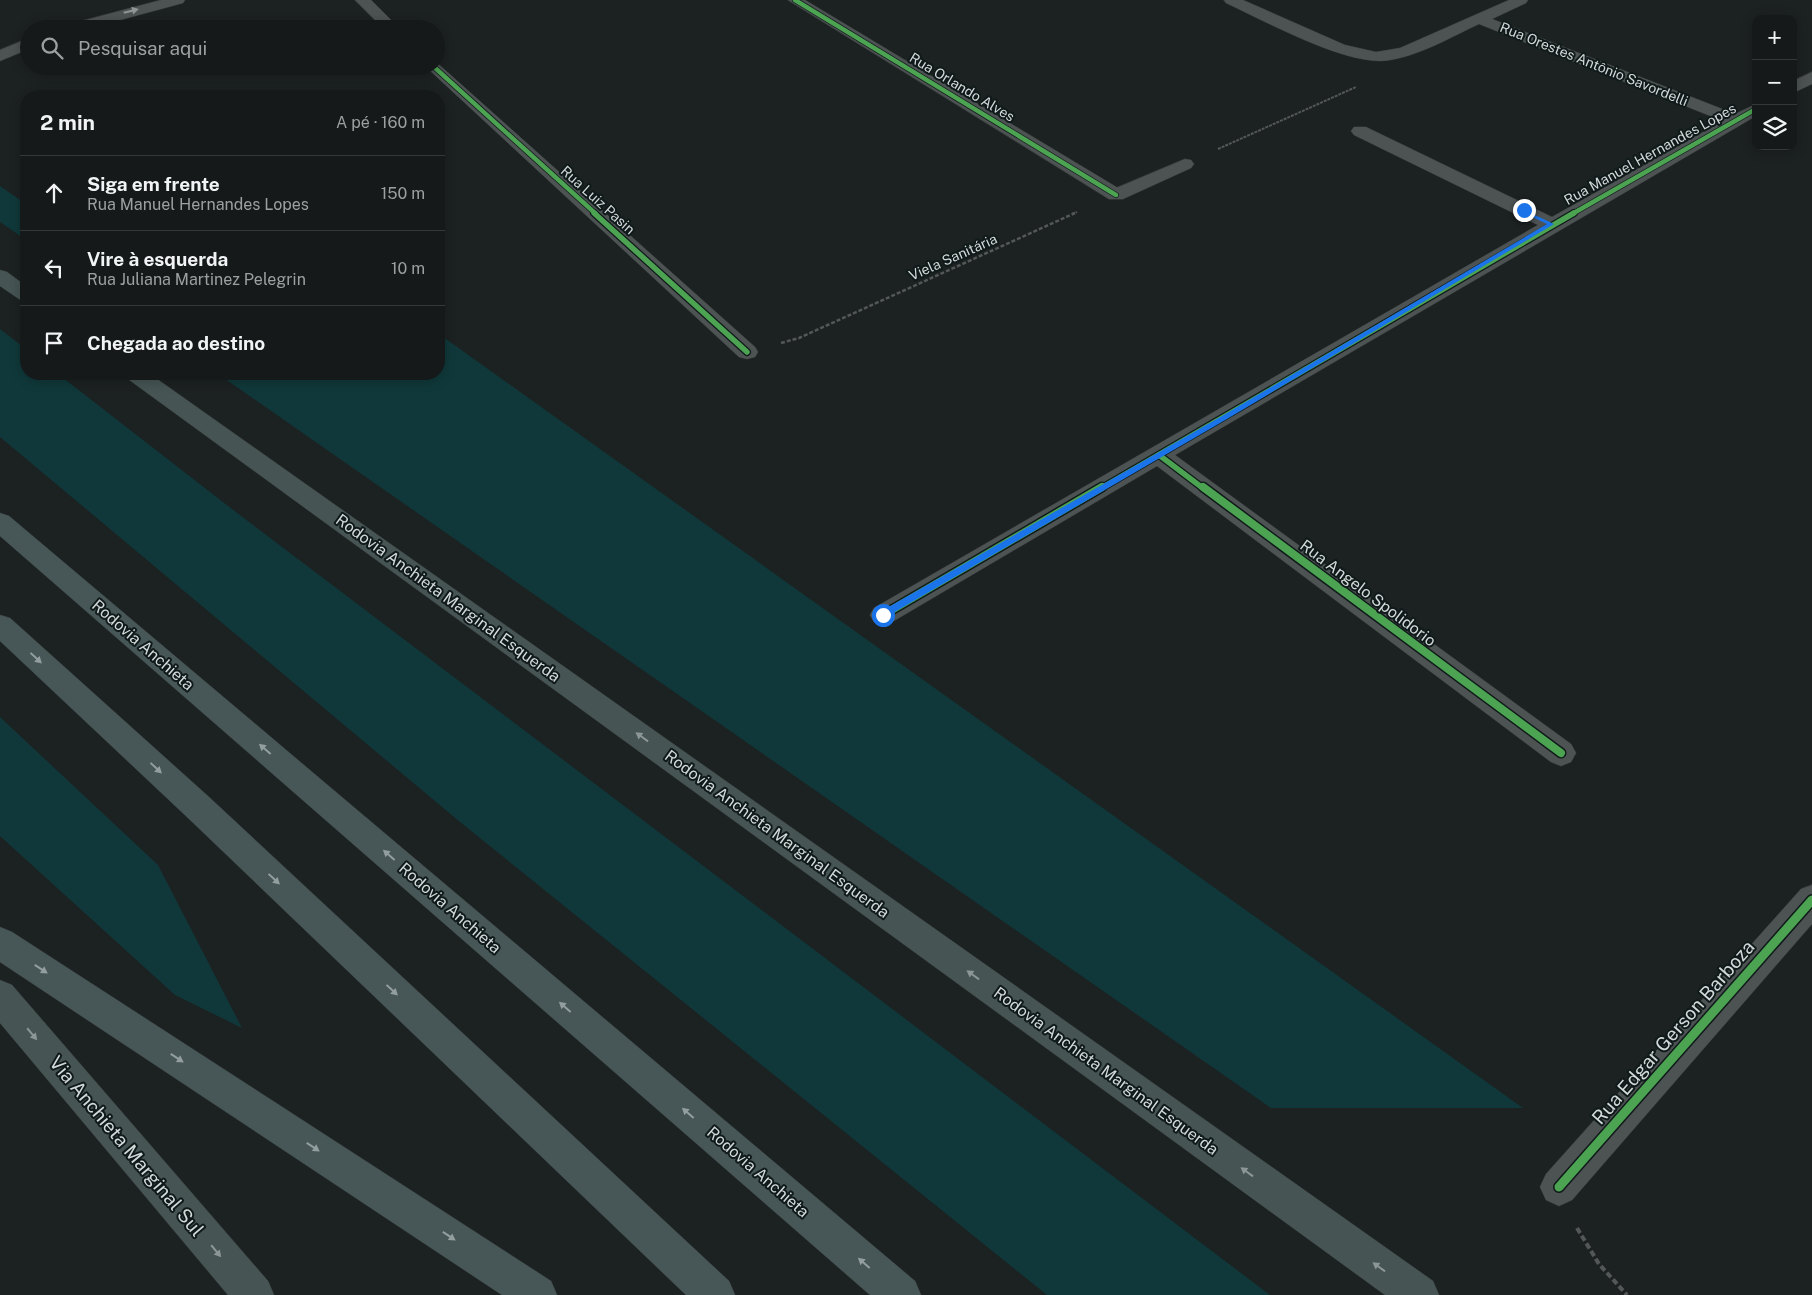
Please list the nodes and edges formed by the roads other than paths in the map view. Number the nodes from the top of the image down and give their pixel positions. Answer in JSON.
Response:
{"nodes":[{"id":1,"x":178,"y":0,"type":"edge"},
{"id":2,"x":362,"y":0,"type":"edge"},
{"id":3,"x":795,"y":0,"type":"edge"},
{"id":4,"x":1231,"y":0,"type":"edge"},
{"id":5,"x":1522,"y":0,"type":"edge"},
{"id":6,"x":157,"y":2,"type":"edge"},
{"id":7,"x":1479,"y":19,"type":"junction"},
{"id":8,"x":98,"y":20,"type":"edge"},
{"id":9,"x":383,"y":20,"type":"edge"},
{"id":10,"x":20,"y":47,"type":"edge"},
{"id":11,"x":0,"y":56,"type":"edge"},
{"id":12,"x":443,"y":75,"type":"edge"},
{"id":13,"x":1812,"y":77,"type":"edge"},
{"id":14,"x":1797,"y":86,"type":"edge"},
{"id":15,"x":1752,"y":111,"type":"edge"},
{"id":16,"x":1736,"y":120,"type":"junction"},
{"id":17,"x":1360,"y":131,"type":"dead end"},
{"id":18,"x":1185,"y":164,"type":"road end"},
{"id":19,"x":1551,"y":224,"type":"junction"},
{"id":20,"x":0,"y":276,"type":"edge"},
{"id":21,"x":20,"y":291,"type":"edge"},
{"id":22,"x":747,"y":352,"type":"dead end"},
{"id":23,"x":144,"y":380,"type":"edge"},
{"id":24,"x":1159,"y":456,"type":"junction"},
{"id":25,"x":0,"y":522,"type":"edge"},
{"id":26,"x":883,"y":615,"type":"dead end"},
{"id":27,"x":0,"y":625,"type":"edge"},
{"id":28,"x":1561,"y":753,"type":"dead end"},
{"id":29,"x":1812,"y":900,"type":"edge"},
{"id":30,"x":0,"y":943,"type":"edge"},
{"id":31,"x":0,"y":996,"type":"edge"},
{"id":32,"x":1559,"y":1186,"type":"road end"},
{"id":33,"x":254,"y":1295,"type":"edge"},
{"id":34,"x":537,"y":1295,"type":"edge"},
{"id":35,"x":715,"y":1295,"type":"edge"},
{"id":36,"x":901,"y":1295,"type":"edge"},
{"id":37,"x":1419,"y":1295,"type":"edge"}],
"edges":[{"from":1,"to":6,"type":"street"},
{"from":2,"to":9,"type":"street"},
{"from":3,"to":18,"type":"street","name":"Rua Orlando Alves"},
{"from":4,"to":7,"type":"street"},
{"from":5,"to":7,"type":"street"},
{"from":8,"to":6,"type":"street","one_way":true},
{"from":7,"to":16,"type":"street","name":"Rua Orestes Antônio Savordelli"},
{"from":10,"to":11,"type":"street"},
{"from":12,"to":22,"type":"street","name":"Rua Luiz Pasin"},
{"from":13,"to":14,"type":"street"},
{"from":15,"to":16,"type":"street","name":"Rua Manuel Hernandes Lopes"},
{"from":16,"to":19,"type":"street","name":"Rua Manuel Hernandes Lopes"},
{"from":17,"to":19,"type":"street"},
{"from":19,"to":24,"type":"street","name":"Rua Manuel Hernandes Lopes"},
{"from":20,"to":21,"type":"highway"},
{"from":37,"to":23,"type":"highway","name":"Rodovia Anchieta Marginal Esquerda","one_way":true},
{"from":24,"to":26,"type":"street","name":"Rua Manuel Hernandes Lopes"},
{"from":24,"to":28,"type":"street","name":"Rua Angelo Spolidorio"},
{"from":36,"to":25,"type":"highway","name":"Rodovia Anchieta","one_way":true},
{"from":27,"to":35,"type":"highway","one_way":true},
{"from":29,"to":32,"type":"street","name":"Rua Edgar Gerson Barboza"},
{"from":30,"to":34,"type":"highway","one_way":true},
{"from":31,"to":33,"type":"highway","name":"Via Anchieta Marginal Sul","one_way":true}]}
